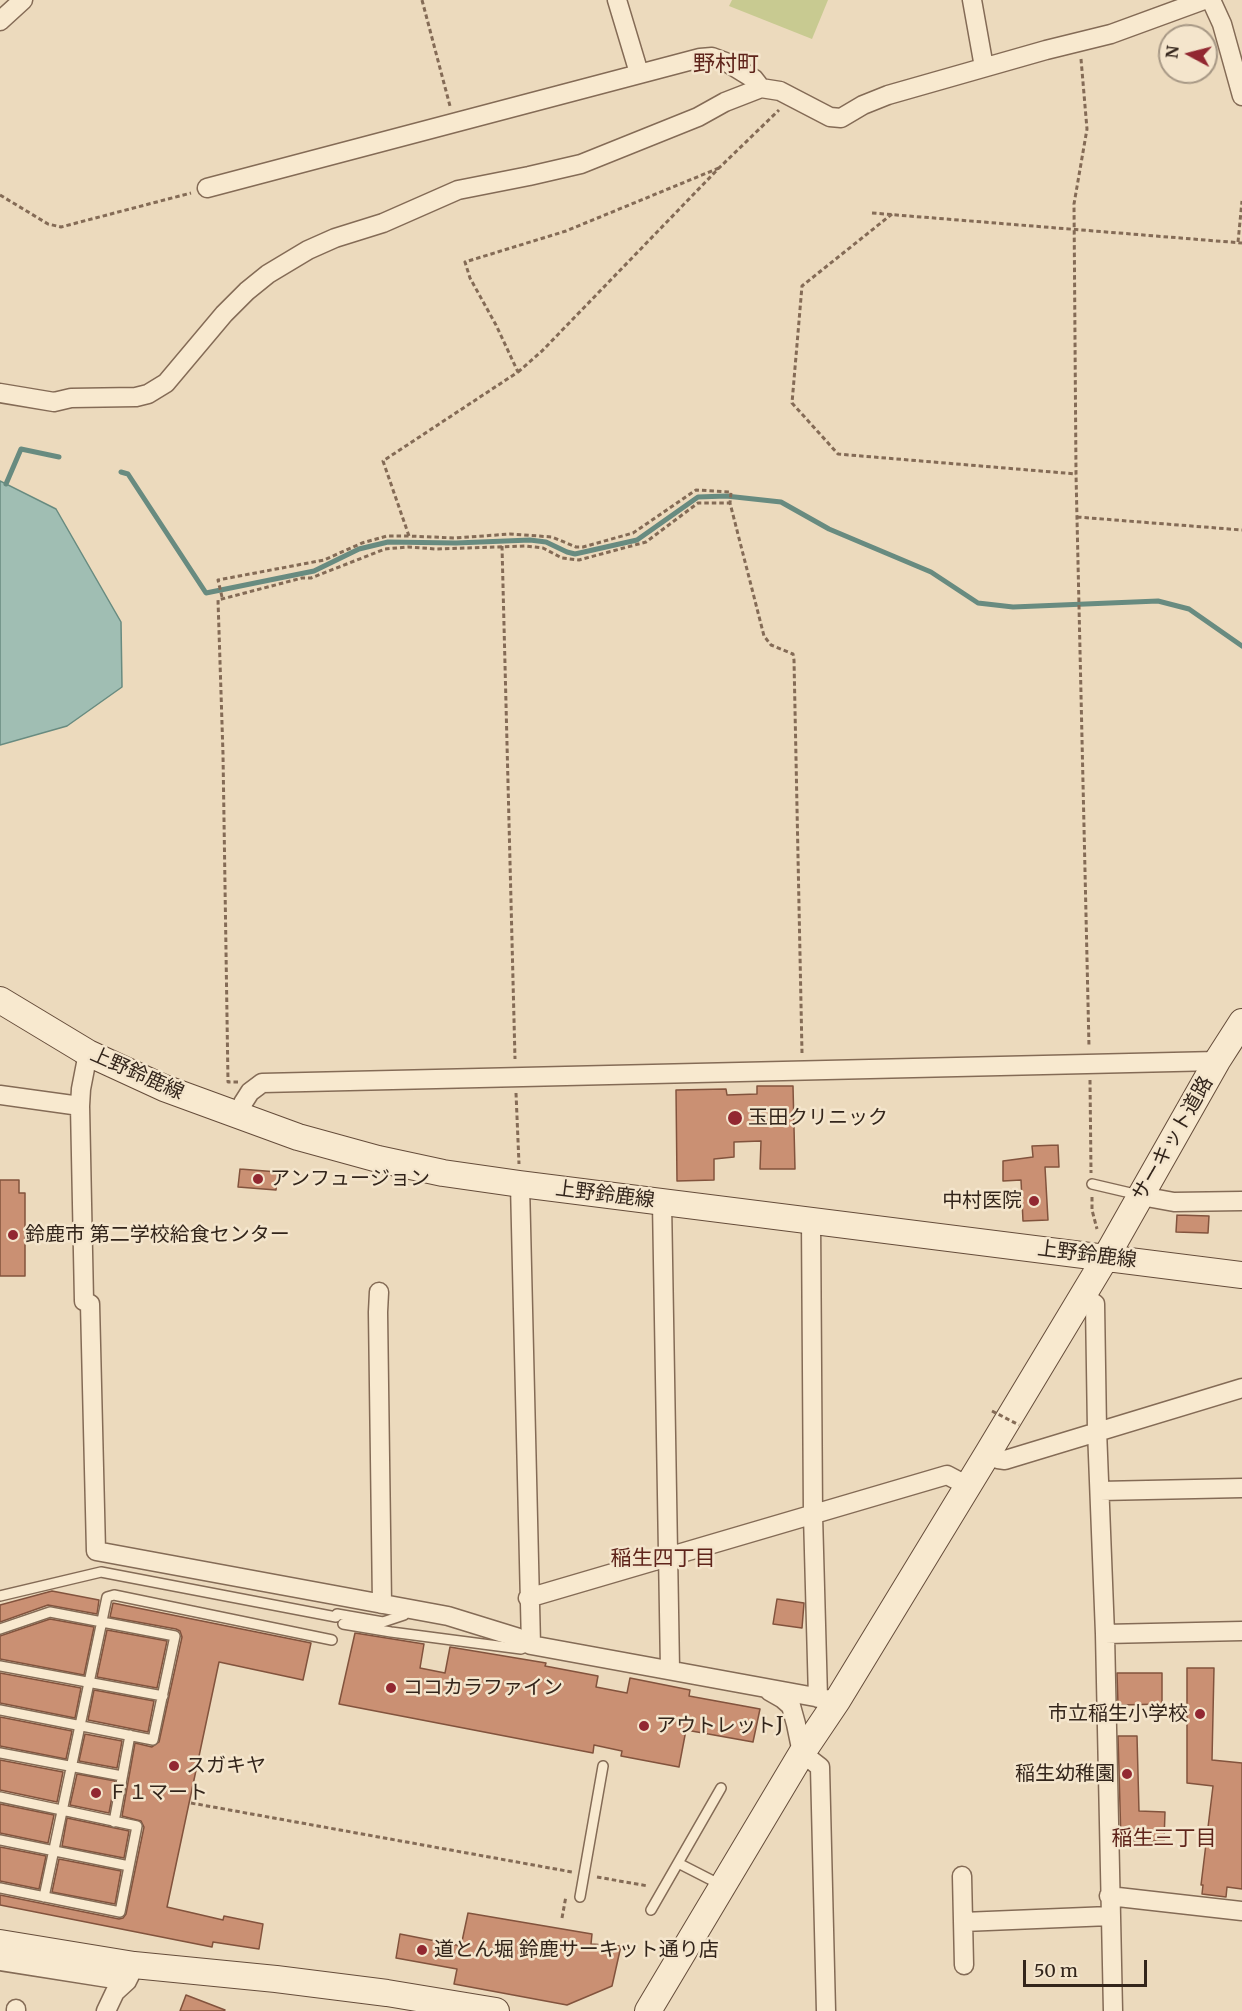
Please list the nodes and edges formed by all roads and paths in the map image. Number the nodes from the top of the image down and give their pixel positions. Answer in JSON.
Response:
{"nodes":[{"id":1,"x":23,"y":0,"type":"edge"},
{"id":2,"x":422,"y":0,"type":"edge"},
{"id":3,"x":617,"y":0,"type":"edge"},
{"id":4,"x":972,"y":0,"type":"edge"},
{"id":5,"x":1204,"y":0,"type":"edge"},
{"id":6,"x":1211,"y":0,"type":"edge"},
{"id":7,"x":0,"y":21,"type":"edge"},
{"id":8,"x":1080,"y":41,"type":"junction"},
{"id":9,"x":984,"y":68,"type":"junction"},
{"id":10,"x":639,"y":73,"type":"junction"},
{"id":11,"x":761,"y":88,"type":"junction"},
{"id":12,"x":1242,"y":96,"type":"edge"},
{"id":13,"x":795,"y":98,"type":"junction"},
{"id":14,"x":454,"y":123,"type":"junction"},
{"id":15,"x":719,"y":168,"type":"junction"},
{"id":16,"x":207,"y":188,"type":"joint"},
{"id":17,"x":0,"y":195,"type":"edge"},
{"id":18,"x":1242,"y":201,"type":"edge"},
{"id":19,"x":872,"y":213,"type":"dead end"},
{"id":20,"x":892,"y":214,"type":"junction"},
{"id":21,"x":1075,"y":230,"type":"junction"},
{"id":22,"x":1240,"y":243,"type":"edge"},
{"id":23,"x":518,"y":372,"type":"junction"},
{"id":24,"x":0,"y":393,"type":"edge"},
{"id":25,"x":1076,"y":474,"type":"junction"},
{"id":26,"x":730,"y":502,"type":"junction"},
{"id":27,"x":1077,"y":516,"type":"junction"},
{"id":28,"x":1242,"y":530,"type":"edge"},
{"id":29,"x":409,"y":536,"type":"junction"},
{"id":30,"x":502,"y":546,"type":"junction"},
{"id":31,"x":223,"y":598,"type":"junction"},
{"id":32,"x":0,"y":1000,"type":"edge"},
{"id":33,"x":1242,"y":1022,"type":"edge"},
{"id":34,"x":88,"y":1053,"type":"junction"},
{"id":35,"x":1217,"y":1061,"type":"junction"},
{"id":36,"x":1090,"y":1064,"type":"junction"},
{"id":37,"x":803,"y":1069,"type":"junction"},
{"id":38,"x":516,"y":1078,"type":"junction"},
{"id":39,"x":252,"y":1089,"type":"junction"},
{"id":40,"x":0,"y":1095,"type":"edge"},
{"id":41,"x":80,"y":1106,"type":"junction"},
{"id":42,"x":240,"y":1117,"type":"junction"},
{"id":43,"x":520,"y":1184,"type":"junction"},
{"id":44,"x":1092,"y":1184,"type":"junction"},
{"id":45,"x":1141,"y":1196,"type":"junction"},
{"id":46,"x":1242,"y":1201,"type":"edge"},
{"id":47,"x":662,"y":1202,"type":"junction"},
{"id":48,"x":811,"y":1220,"type":"junction"},
{"id":49,"x":1106,"y":1257,"type":"junction"},
{"id":50,"x":1242,"y":1275,"type":"edge"},
{"id":51,"x":379,"y":1292,"type":"dead end"},
{"id":52,"x":1083,"y":1295,"type":"junction"},
{"id":53,"x":1242,"y":1388,"type":"edge"},
{"id":54,"x":992,"y":1411,"type":"dead end"},
{"id":55,"x":1019,"y":1425,"type":"dead end"},
{"id":56,"x":1096,"y":1430,"type":"junction"},
{"id":57,"x":988,"y":1453,"type":"junction"},
{"id":58,"x":968,"y":1486,"type":"junction"},
{"id":59,"x":1242,"y":1488,"type":"edge"},
{"id":60,"x":1100,"y":1491,"type":"junction"},
{"id":61,"x":813,"y":1515,"type":"junction"},
{"id":62,"x":668,"y":1558,"type":"junction"},
{"id":63,"x":0,"y":1596,"type":"edge"},
{"id":64,"x":528,"y":1598,"type":"junction"},
{"id":65,"x":382,"y":1604,"type":"junction"},
{"id":66,"x":408,"y":1609,"type":"junction"},
{"id":67,"x":339,"y":1618,"type":"junction"},
{"id":68,"x":100,"y":1623,"type":"junction"},
{"id":69,"x":0,"y":1629,"type":"edge"},
{"id":70,"x":1242,"y":1631,"type":"edge"},
{"id":71,"x":1105,"y":1634,"type":"junction"},
{"id":72,"x":332,"y":1640,"type":"dead end"},
{"id":73,"x":531,"y":1645,"type":"junction"},
{"id":74,"x":0,"y":1666,"type":"edge"},
{"id":75,"x":670,"y":1669,"type":"junction"},
{"id":76,"x":88,"y":1682,"type":"junction"},
{"id":77,"x":763,"y":1687,"type":"junction"},
{"id":78,"x":163,"y":1696,"type":"junction"},
{"id":79,"x":828,"y":1699,"type":"junction"},
{"id":80,"x":0,"y":1710,"type":"edge"},
{"id":81,"x":79,"y":1725,"type":"junction"},
{"id":82,"x":130,"y":1735,"type":"junction"},
{"id":83,"x":0,"y":1753,"type":"edge"},
{"id":84,"x":802,"y":1754,"type":"junction"},
{"id":85,"x":603,"y":1766,"type":"dead end"},
{"id":86,"x":71,"y":1767,"type":"junction"},
{"id":87,"x":122,"y":1776,"type":"junction"},
{"id":88,"x":721,"y":1788,"type":"dead end"},
{"id":89,"x":0,"y":1797,"type":"edge"},
{"id":90,"x":190,"y":1803,"type":"dead end"},
{"id":91,"x":62,"y":1810,"type":"junction"},
{"id":92,"x":114,"y":1822,"type":"junction"},
{"id":93,"x":0,"y":1840,"type":"edge"},
{"id":94,"x":53,"y":1851,"type":"junction"},
{"id":95,"x":678,"y":1863,"type":"junction"},
{"id":96,"x":129,"y":1866,"type":"junction"},
{"id":97,"x":583,"y":1874,"type":"junction"},
{"id":98,"x":962,"y":1876,"type":"dead end"},
{"id":99,"x":722,"y":1885,"type":"junction"},
{"id":100,"x":648,"y":1886,"type":"dead end"},
{"id":101,"x":0,"y":1888,"type":"edge"},
{"id":102,"x":1109,"y":1896,"type":"junction"},
{"id":103,"x":44,"y":1897,"type":"junction"},
{"id":104,"x":580,"y":1897,"type":"dead end"},
{"id":105,"x":651,"y":1910,"type":"dead end"},
{"id":106,"x":1242,"y":1911,"type":"edge"},
{"id":107,"x":1110,"y":1916,"type":"junction"},
{"id":108,"x":963,"y":1922,"type":"junction"},
{"id":109,"x":0,"y":1943,"type":"edge"},
{"id":110,"x":0,"y":1962,"type":"edge"},
{"id":111,"x":964,"y":1965,"type":"dead end"},
{"id":112,"x":130,"y":1973,"type":"junction"},
{"id":113,"x":106,"y":2011,"type":"edge"},
{"id":114,"x":496,"y":2011,"type":"edge"},
{"id":115,"x":648,"y":2011,"type":"edge"},
{"id":116,"x":826,"y":2011,"type":"edge"},
{"id":117,"x":1113,"y":2011,"type":"edge"}],
"edges":[{"from":1,"to":7,"type":"street"},
{"from":2,"to":14,"type":"path"},
{"from":3,"to":10,"type":"street"},
{"from":4,"to":9,"type":"street"},
{"from":5,"to":8,"type":"street"},
{"from":6,"to":12,"type":"street"},
{"from":8,"to":9,"type":"street"},
{"from":8,"to":21,"type":"path"},
{"from":9,"to":13,"type":"street"},
{"from":10,"to":11,"type":"street"},
{"from":10,"to":14,"type":"street"},
{"from":11,"to":13,"type":"street"},
{"from":11,"to":24,"type":"street"},
{"from":13,"to":15,"type":"path"},
{"from":14,"to":16,"type":"street"},
{"from":15,"to":23,"type":"path"},
{"from":15,"to":23,"type":"path"},
{"from":16,"to":17,"type":"path"},
{"from":18,"to":22,"type":"path"},
{"from":19,"to":20,"type":"path"},
{"from":20,"to":21,"type":"path"},
{"from":20,"to":25,"type":"path"},
{"from":21,"to":22,"type":"path"},
{"from":21,"to":25,"type":"path"},
{"from":23,"to":29,"type":"path"},
{"from":25,"to":27,"type":"path"},
{"from":26,"to":29,"type":"path"},
{"from":26,"to":30,"type":"path"},
{"from":26,"to":37,"type":"path"},
{"from":27,"to":28,"type":"path"},
{"from":27,"to":36,"type":"path"},
{"from":29,"to":31,"type":"path"},
{"from":30,"to":31,"type":"path"},
{"from":30,"to":38,"type":"path"},
{"from":31,"to":39,"type":"path"},
{"from":32,"to":34,"type":"street","name":"上野鈴鹿線"},
{"from":33,"to":35,"type":"street","name":"サーキット道路"},
{"from":34,"to":41,"type":"street"},
{"from":34,"to":42,"type":"street","name":"上野鈴鹿線"},
{"from":35,"to":36,"type":"street"},
{"from":35,"to":45,"type":"street","name":"サーキット道路"},
{"from":36,"to":37,"type":"street"},
{"from":36,"to":44,"type":"path"},
{"from":37,"to":38,"type":"street"},
{"from":38,"to":39,"type":"street"},
{"from":38,"to":43,"type":"path"},
{"from":39,"to":42,"type":"street"},
{"from":40,"to":41,"type":"street"},
{"from":41,"to":65,"type":"street"},
{"from":42,"to":43,"type":"street","name":"上野鈴鹿線"},
{"from":43,"to":47,"type":"street","name":"上野鈴鹿線"},
{"from":43,"to":64,"type":"street"},
{"from":44,"to":45,"type":"lane"},
{"from":44,"to":49,"type":"path"},
{"from":45,"to":46,"type":"street"},
{"from":45,"to":49,"type":"street","name":"サーキット道路"},
{"from":47,"to":48,"type":"street","name":"上野鈴鹿線"},
{"from":47,"to":62,"type":"street"},
{"from":48,"to":49,"type":"street","name":"上野鈴鹿線"},
{"from":48,"to":61,"type":"street"},
{"from":49,"to":50,"type":"street","name":"上野鈴鹿線"},
{"from":49,"to":52,"type":"street","name":"サーキット道路"},
{"from":51,"to":65,"type":"street"},
{"from":52,"to":56,"type":"street"},
{"from":52,"to":57,"type":"street","name":"サーキット道路"},
{"from":53,"to":56,"type":"street"},
{"from":54,"to":55,"type":"path","bridge":true},
{"from":56,"to":57,"type":"street"},
{"from":56,"to":60,"type":"street"},
{"from":57,"to":58,"type":"street","name":"サーキット道路"},
{"from":58,"to":61,"type":"street"},
{"from":58,"to":79,"type":"street","name":"サーキット道路"},
{"from":59,"to":60,"type":"street"},
{"from":60,"to":71,"type":"street"},
{"from":61,"to":62,"type":"street"},
{"from":61,"to":79,"type":"street"},
{"from":62,"to":64,"type":"street"},
{"from":62,"to":75,"type":"street"},
{"from":63,"to":67,"type":"lane"},
{"from":64,"to":73,"type":"street"},
{"from":65,"to":66,"type":"street"},
{"from":66,"to":67,"type":"lane"},
{"from":66,"to":73,"type":"street"},
{"from":67,"to":73,"type":"lane"},
{"from":68,"to":69,"type":"lane"},
{"from":68,"to":72,"type":"lane"},
{"from":68,"to":76,"type":"lane"},
{"from":68,"to":78,"type":"lane"},
{"from":70,"to":71,"type":"street"},
{"from":71,"to":102,"type":"street"},
{"from":73,"to":75,"type":"street"},
{"from":74,"to":76,"type":"lane"},
{"from":75,"to":77,"type":"street"},
{"from":76,"to":78,"type":"lane"},
{"from":76,"to":81,"type":"lane"},
{"from":77,"to":79,"type":"street"},
{"from":77,"to":84,"type":"street"},
{"from":78,"to":82,"type":"lane"},
{"from":79,"to":84,"type":"street","name":"サーキット道路"},
{"from":80,"to":81,"type":"lane"},
{"from":81,"to":82,"type":"lane"},
{"from":81,"to":86,"type":"lane"},
{"from":82,"to":87,"type":"lane"},
{"from":83,"to":86,"type":"lane"},
{"from":84,"to":99,"type":"street","name":"サーキット道路"},
{"from":84,"to":116,"type":"street"},
{"from":85,"to":97,"type":"lane"},
{"from":86,"to":87,"type":"lane"},
{"from":86,"to":91,"type":"lane"},
{"from":87,"to":92,"type":"lane"},
{"from":88,"to":95,"type":"lane"},
{"from":89,"to":91,"type":"lane"},
{"from":90,"to":97,"type":"path"},
{"from":91,"to":92,"type":"lane"},
{"from":91,"to":94,"type":"lane"},
{"from":92,"to":96,"type":"lane"},
{"from":93,"to":94,"type":"lane"},
{"from":94,"to":96,"type":"lane"},
{"from":94,"to":103,"type":"lane"},
{"from":95,"to":99,"type":"lane"},
{"from":95,"to":105,"type":"lane"},
{"from":96,"to":103,"type":"lane"},
{"from":97,"to":100,"type":"path"},
{"from":97,"to":104,"type":"lane"},
{"from":98,"to":108,"type":"street"},
{"from":99,"to":115,"type":"street","name":"サーキット道路"},
{"from":101,"to":103,"type":"lane"},
{"from":102,"to":106,"type":"street"},
{"from":102,"to":107,"type":"street"},
{"from":107,"to":108,"type":"street"},
{"from":107,"to":117,"type":"street"},
{"from":108,"to":111,"type":"street"},
{"from":109,"to":112,"type":"street"},
{"from":110,"to":112,"type":"street"},
{"from":112,"to":113,"type":"street"},
{"from":112,"to":114,"type":"street"}]}
